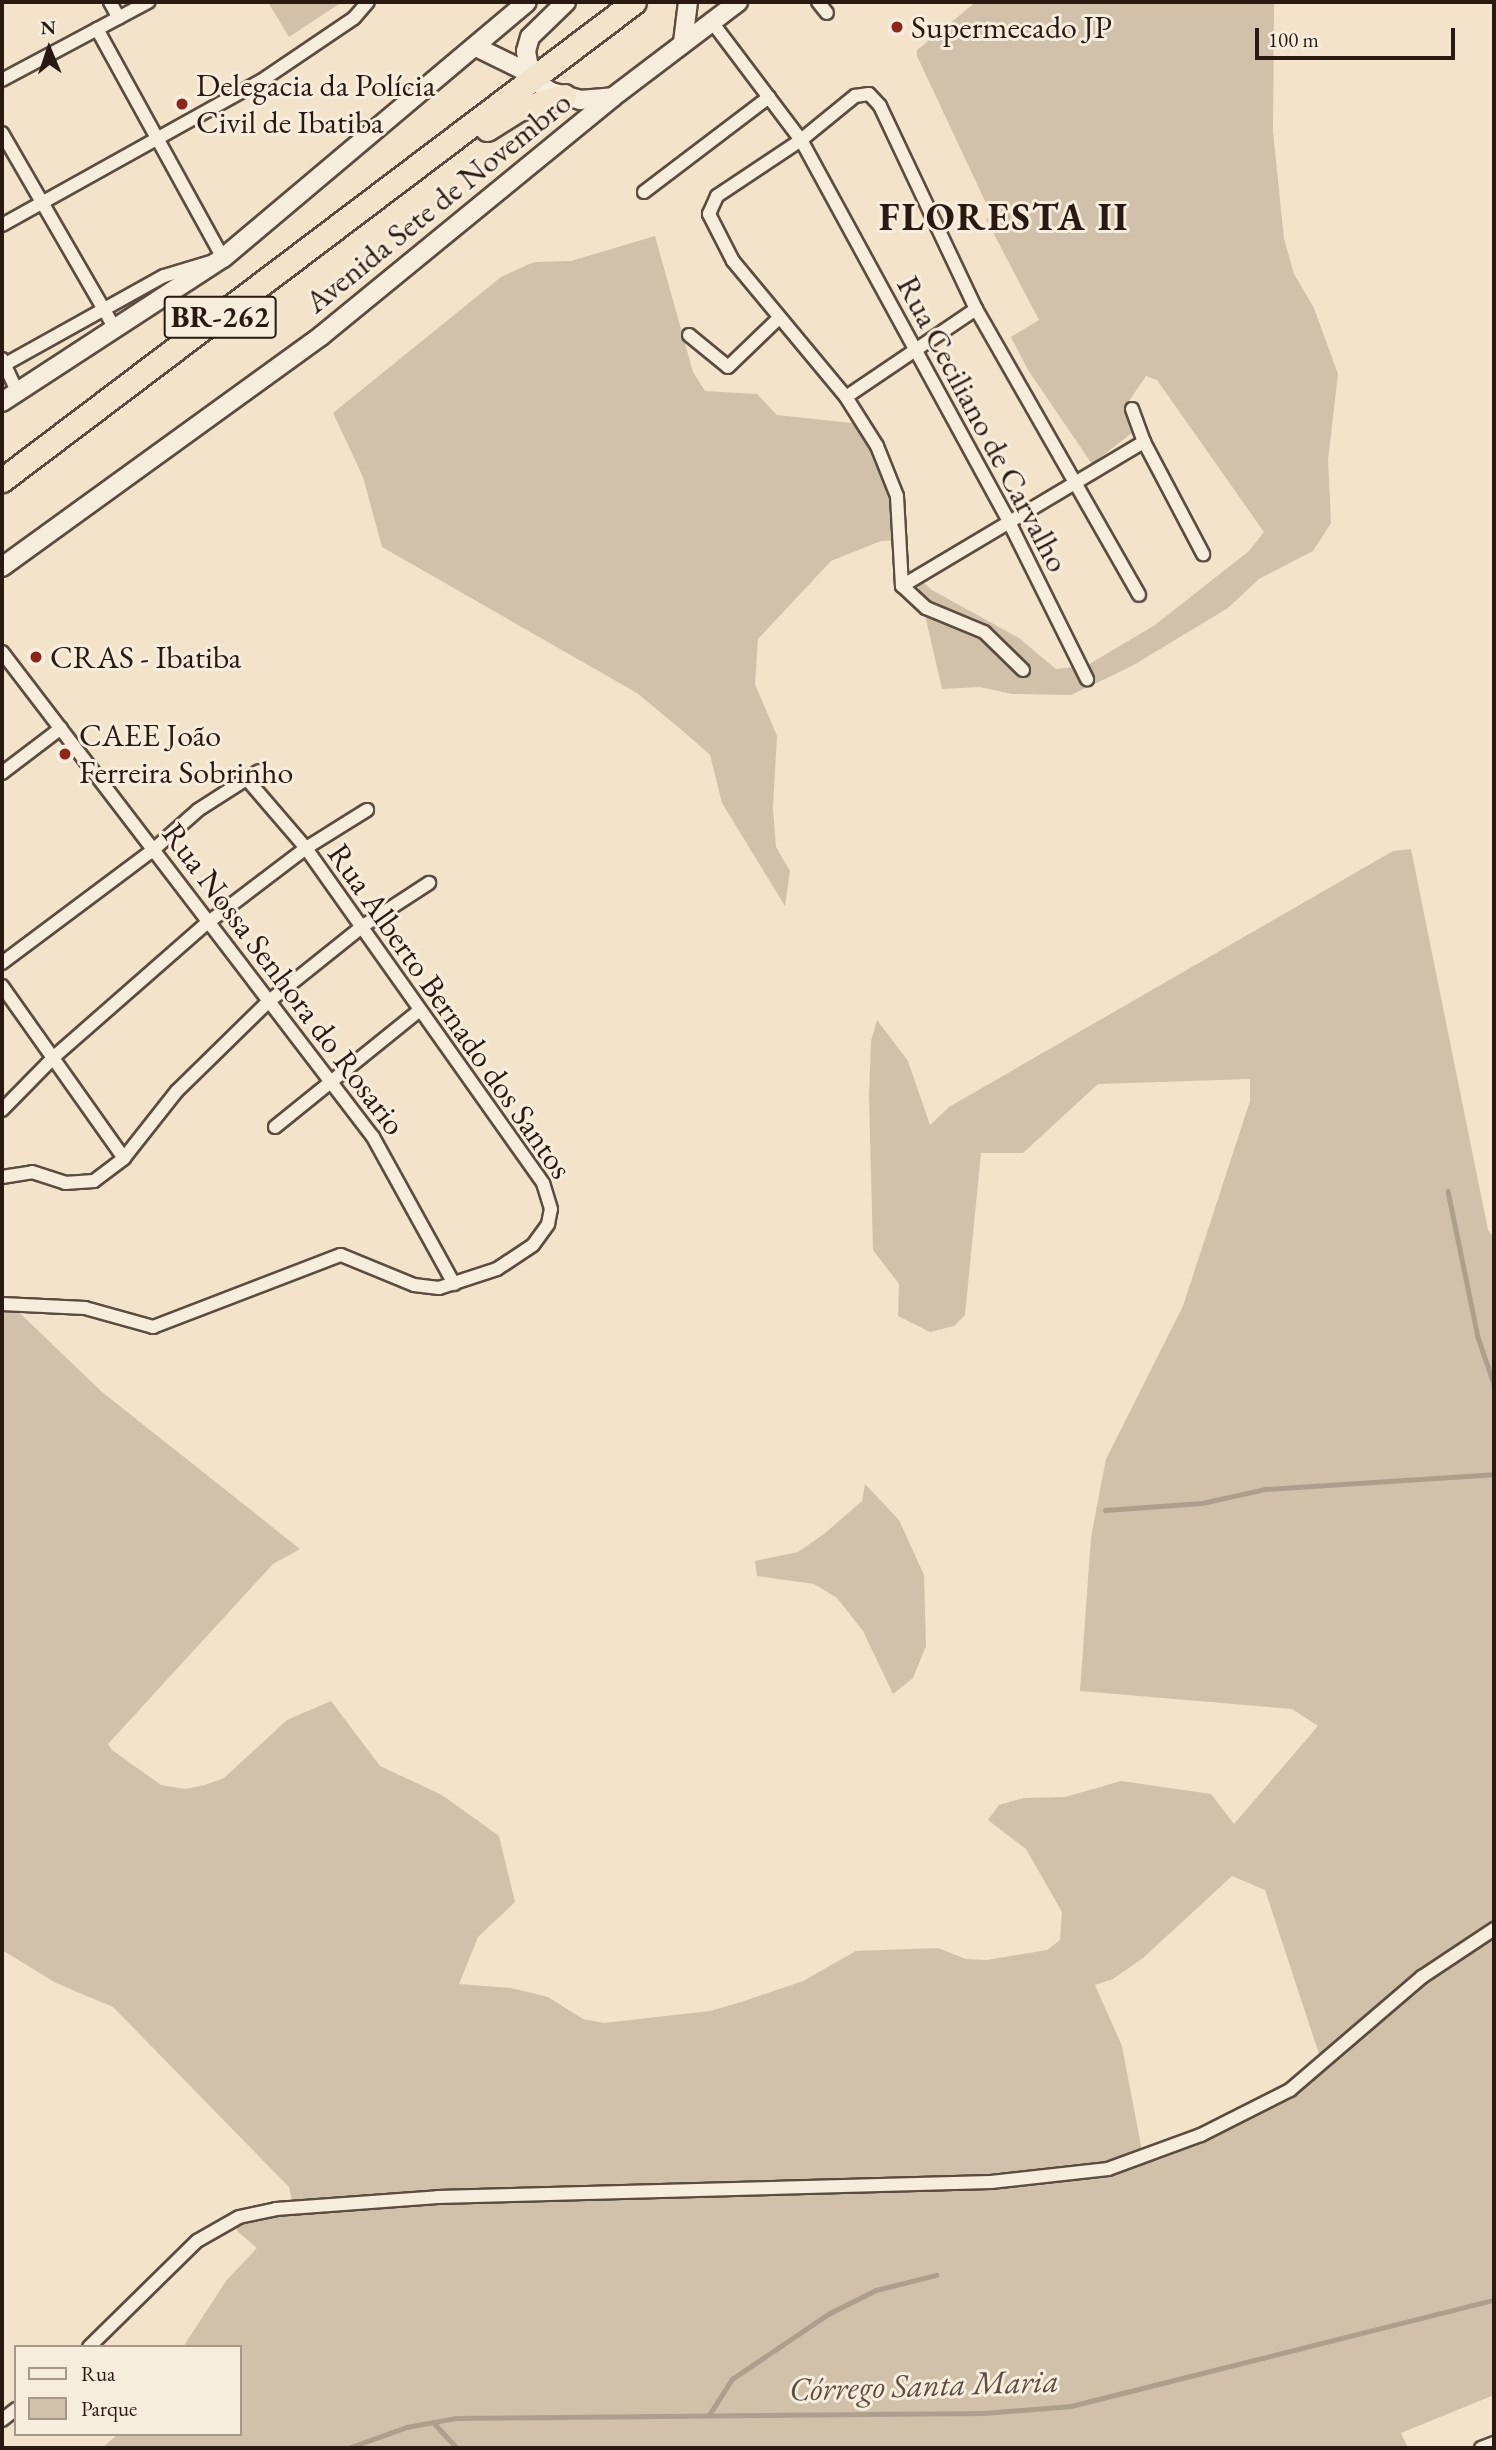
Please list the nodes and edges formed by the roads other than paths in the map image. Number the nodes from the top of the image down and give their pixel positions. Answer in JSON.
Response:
{"nodes":[{"id":1,"x":110,"y":2,"type":"edge"},
{"id":2,"x":148,"y":2,"type":"edge"},
{"id":3,"x":368,"y":2,"type":"edge"},
{"id":4,"x":527,"y":2,"type":"edge"},
{"id":5,"x":566,"y":2,"type":"edge"},
{"id":6,"x":634,"y":2,"type":"edge"},
{"id":7,"x":688,"y":2,"type":"edge"},
{"id":8,"x":738,"y":2,"type":"edge"},
{"id":9,"x":818,"y":2,"type":"edge"},
{"id":10,"x":827,"y":13,"type":"dead end"},
{"id":11,"x":119,"y":18,"type":"junction"},
{"id":12,"x":712,"y":22,"type":"junction"},
{"id":13,"x":97,"y":29,"type":"junction"},
{"id":14,"x":683,"y":42,"type":"junction"},
{"id":15,"x":476,"y":47,"type":"junction"},
{"id":16,"x":530,"y":75,"type":"junction"},
{"id":17,"x":2,"y":80,"type":"edge"},
{"id":18,"x":564,"y":96,"type":"junction"},
{"id":19,"x":613,"y":97,"type":"junction"},
{"id":20,"x":769,"y":97,"type":"junction"},
{"id":21,"x":2,"y":133,"type":"edge"},
{"id":22,"x":801,"y":140,"type":"junction"},
{"id":23,"x":156,"y":141,"type":"junction"},
{"id":24,"x":436,"y":150,"type":"junction"},
{"id":25,"x":643,"y":192,"type":"dead end"},
{"id":26,"x":41,"y":202,"type":"junction"},
{"id":27,"x":2,"y":225,"type":"edge"},
{"id":28,"x":221,"y":259,"type":"junction"},
{"id":29,"x":976,"y":309,"type":"junction"},
{"id":30,"x":104,"y":310,"type":"junction"},
{"id":31,"x":779,"y":318,"type":"junction"},
{"id":32,"x":114,"y":327,"type":"junction"},
{"id":33,"x":689,"y":335,"type":"dead end"},
{"id":34,"x":914,"y":350,"type":"junction"},
{"id":35,"x":3,"y":363,"type":"edge"},
{"id":36,"x":17,"y":390,"type":"junction"},
{"id":37,"x":846,"y":397,"type":"junction"},
{"id":38,"x":2,"y":402,"type":"edge"},
{"id":39,"x":1132,"y":409,"type":"dead end"},
{"id":40,"x":1144,"y":442,"type":"junction"},
{"id":41,"x":2,"y":481,"type":"edge"},
{"id":42,"x":1077,"y":483,"type":"junction"},
{"id":43,"x":1008,"y":520,"type":"junction"},
{"id":44,"x":1203,"y":554,"type":"dead end"},
{"id":45,"x":2,"y":567,"type":"edge"},
{"id":46,"x":902,"y":586,"type":"junction"},
{"id":47,"x":1139,"y":595,"type":"dead end"},
{"id":48,"x":2,"y":652,"type":"edge"},
{"id":49,"x":1023,"y":670,"type":"dead end"},
{"id":50,"x":1087,"y":679,"type":"dead end"},
{"id":51,"x":61,"y":729,"type":"junction"},
{"id":52,"x":259,"y":771,"type":"dead end"},
{"id":53,"x":2,"y":773,"type":"edge"},
{"id":54,"x":245,"y":777,"type":"junction"},
{"id":55,"x":367,"y":810,"type":"dead end"},
{"id":56,"x":306,"y":848,"type":"junction"},
{"id":57,"x":153,"y":850,"type":"junction"},
{"id":58,"x":429,"y":883,"type":"dead end"},
{"id":59,"x":206,"y":924,"type":"junction"},
{"id":60,"x":363,"y":926,"type":"junction"},
{"id":61,"x":2,"y":963,"type":"edge"},
{"id":62,"x":2,"y":986,"type":"edge"},
{"id":63,"x":268,"y":1002,"type":"junction"},
{"id":64,"x":420,"y":1010,"type":"junction"},
{"id":65,"x":55,"y":1056,"type":"junction"},
{"id":66,"x":332,"y":1085,"type":"junction"},
{"id":67,"x":2,"y":1110,"type":"edge"},
{"id":68,"x":275,"y":1127,"type":"dead end"},
{"id":69,"x":124,"y":1158,"type":"junction"},
{"id":70,"x":2,"y":1177,"type":"edge"},
{"id":71,"x":454,"y":1284,"type":"junction"},
{"id":72,"x":2,"y":1304,"type":"edge"},
{"id":73,"x":1494,"y":1929,"type":"edge"},
{"id":74,"x":91,"y":2345,"type":"edge"},
{"id":75,"x":1494,"y":2443,"type":"edge"},
{"id":76,"x":1481,"y":2448,"type":"edge"}],
"edges":[{"from":1,"to":11,"type":"street"},
{"from":2,"to":11,"type":"street"},
{"from":3,"to":23,"type":"street"},
{"from":4,"to":15,"type":"street"},
{"from":5,"to":16,"type":"street"},
{"from":6,"to":16,"type":"highway","number":"BR-262"},
{"from":7,"to":14,"type":"street"},
{"from":8,"to":12,"type":"street","name":"Avenida Sete de Novembro"},
{"from":9,"to":10,"type":"street"},
{"from":11,"to":13,"type":"street"},
{"from":12,"to":14,"type":"street","name":"Avenida Sete de Novembro"},
{"from":12,"to":20,"type":"street","name":"Rua Ceciliano de Carvalho"},
{"from":13,"to":17,"type":"street"},
{"from":13,"to":23,"type":"street"},
{"from":14,"to":19,"type":"street","name":"Avenida Sete de Novembro"},
{"from":15,"to":16,"type":"street"},
{"from":15,"to":28,"type":"street"},
{"from":16,"to":18,"type":"street"},
{"from":16,"to":24,"type":"highway","number":"BR-262"},
{"from":18,"to":19,"type":"street"},
{"from":18,"to":24,"type":"highway"},
{"from":19,"to":45,"type":"street","name":"Avenida Sete de Novembro"},
{"from":20,"to":22,"type":"street","name":"Rua Ceciliano de Carvalho"},
{"from":20,"to":25,"type":"street"},
{"from":21,"to":26,"type":"street"},
{"from":22,"to":29,"type":"street"},
{"from":22,"to":31,"type":"street"},
{"from":22,"to":34,"type":"street","name":"Rua Ceciliano de Carvalho"},
{"from":23,"to":26,"type":"street"},
{"from":23,"to":28,"type":"street"},
{"from":24,"to":41,"type":"highway","number":"BR-262"},
{"from":26,"to":27,"type":"street"},
{"from":26,"to":30,"type":"street"},
{"from":28,"to":30,"type":"street"},
{"from":28,"to":32,"type":"street"},
{"from":29,"to":34,"type":"street"},
{"from":29,"to":42,"type":"street"},
{"from":30,"to":32,"type":"street"},
{"from":30,"to":35,"type":"street"},
{"from":31,"to":33,"type":"street"},
{"from":31,"to":37,"type":"street"},
{"from":32,"to":36,"type":"street"},
{"from":34,"to":37,"type":"street"},
{"from":34,"to":43,"type":"street","name":"Rua Ceciliano de Carvalho"},
{"from":35,"to":36,"type":"street"},
{"from":36,"to":38,"type":"street"},
{"from":37,"to":46,"type":"street"},
{"from":39,"to":40,"type":"street"},
{"from":40,"to":42,"type":"street"},
{"from":40,"to":44,"type":"street"},
{"from":42,"to":43,"type":"street"},
{"from":42,"to":47,"type":"street"},
{"from":43,"to":46,"type":"street"},
{"from":43,"to":50,"type":"street","name":"Rua Ceciliano de Carvalho"},
{"from":46,"to":49,"type":"street"},
{"from":48,"to":51,"type":"street","name":"Rua Nossa Senhora do Rosario"},
{"from":51,"to":53,"type":"street"},
{"from":51,"to":57,"type":"street","name":"Rua Nossa Senhora do Rosario"},
{"from":52,"to":54,"type":"street"},
{"from":54,"to":56,"type":"street","name":"Rua Alberto Bernado dos Santos"},
{"from":54,"to":57,"type":"street"},
{"from":55,"to":56,"type":"street"},
{"from":56,"to":59,"type":"street"},
{"from":56,"to":60,"type":"street","name":"Rua Alberto Bernado dos Santos"},
{"from":57,"to":59,"type":"street","name":"Rua Nossa Senhora do Rosario"},
{"from":57,"to":61,"type":"street"},
{"from":58,"to":60,"type":"street"},
{"from":59,"to":63,"type":"street","name":"Rua Nossa Senhora do Rosario"},
{"from":59,"to":65,"type":"street"},
{"from":60,"to":63,"type":"street"},
{"from":60,"to":64,"type":"street","name":"Rua Alberto Bernado dos Santos"},
{"from":62,"to":65,"type":"street"},
{"from":63,"to":66,"type":"street","name":"Rua Nossa Senhora do Rosario"},
{"from":63,"to":69,"type":"street"},
{"from":64,"to":66,"type":"street"},
{"from":64,"to":71,"type":"street","name":"Rua Alberto Bernado dos Santos"},
{"from":65,"to":67,"type":"street"},
{"from":65,"to":69,"type":"street"},
{"from":66,"to":68,"type":"street"},
{"from":66,"to":71,"type":"street","name":"Rua Nossa Senhora do Rosario"},
{"from":69,"to":70,"type":"street"},
{"from":71,"to":72,"type":"street","name":"Rua Alberto Bernado dos Santos"},
{"from":73,"to":74,"type":"street"},
{"from":75,"to":76,"type":"street"}]}
